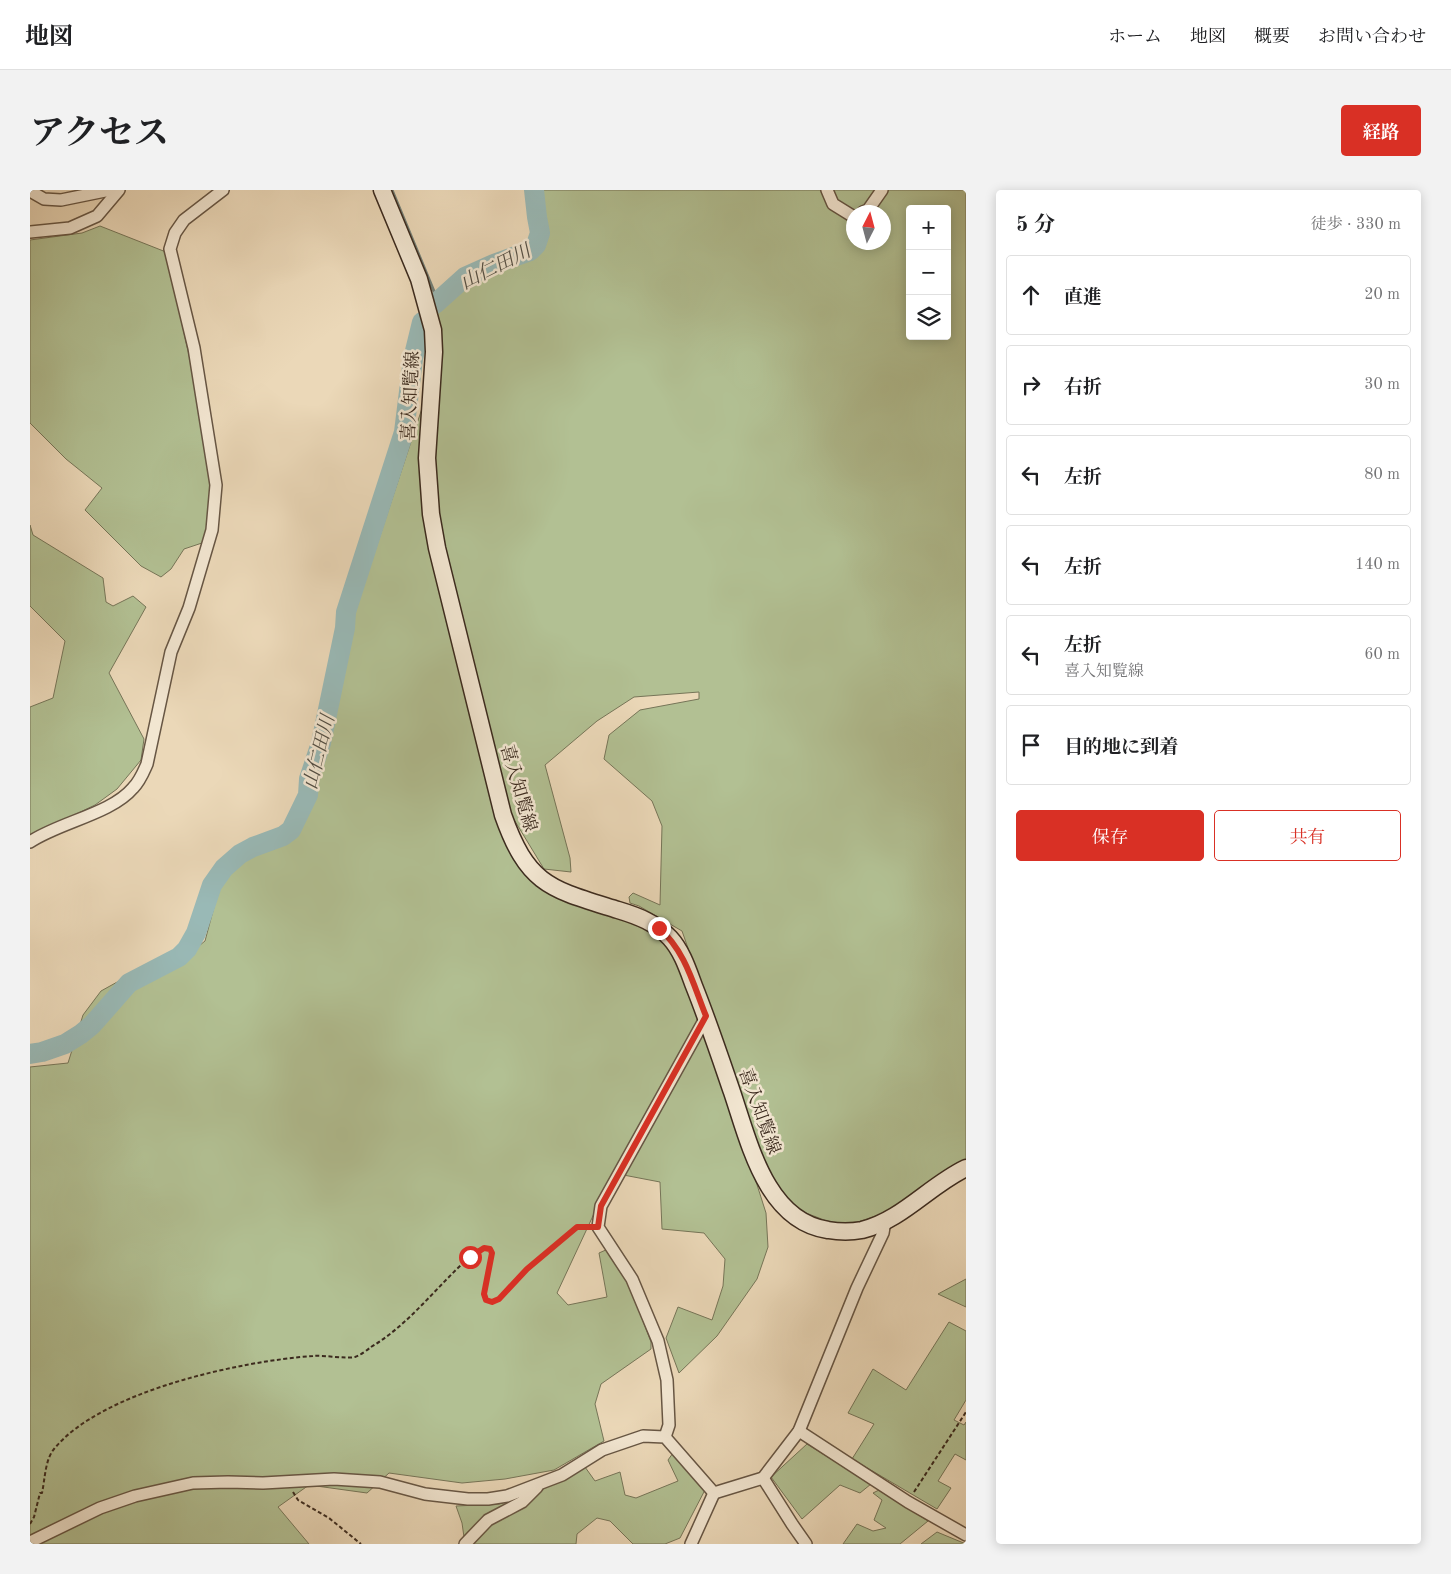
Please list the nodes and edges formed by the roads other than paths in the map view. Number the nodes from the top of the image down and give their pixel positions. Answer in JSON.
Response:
{"nodes":[{"id":1,"x":110,"y":190,"type":"edge"},
{"id":2,"x":119,"y":190,"type":"edge"},
{"id":3,"x":223,"y":190,"type":"edge"},
{"id":4,"x":382,"y":190,"type":"edge"},
{"id":5,"x":827,"y":190,"type":"edge"},
{"id":6,"x":882,"y":190,"type":"edge"},
{"id":7,"x":30,"y":191,"type":"edge"},
{"id":8,"x":872,"y":205,"type":"edge"},
{"id":9,"x":846,"y":212,"type":"edge"},
{"id":10,"x":30,"y":232,"type":"edge"},
{"id":11,"x":30,"y":842,"type":"edge"},
{"id":12,"x":706,"y":1016,"type":"junction"},
{"id":13,"x":966,"y":1168,"type":"edge"},
{"id":14,"x":885,"y":1220,"type":"junction"},
{"id":15,"x":799,"y":1431,"type":"junction"},
{"id":16,"x":665,"y":1437,"type":"junction"},
{"id":17,"x":763,"y":1478,"type":"junction"},
{"id":18,"x":542,"y":1483,"type":"junction"},
{"id":19,"x":714,"y":1493,"type":"junction"},
{"id":20,"x":966,"y":1534,"type":"edge"},
{"id":21,"x":30,"y":1542,"type":"edge"},
{"id":22,"x":465,"y":1544,"type":"edge"},
{"id":23,"x":691,"y":1544,"type":"edge"},
{"id":24,"x":806,"y":1544,"type":"edge"}],
"edges":[{"from":1,"to":7,"type":"street"},
{"from":2,"to":10,"type":"street"},
{"from":3,"to":11,"type":"street"},
{"from":4,"to":12,"type":"main road","name":"喜入知覧線"},
{"from":5,"to":9,"type":"street"},
{"from":6,"to":8,"type":"street"},
{"from":12,"to":14,"type":"main road","name":"喜入知覧線"},
{"from":12,"to":16,"type":"street"},
{"from":13,"to":14,"type":"main road","name":"喜入知覧線"},
{"from":14,"to":15,"type":"street"},
{"from":15,"to":17,"type":"street"},
{"from":15,"to":20,"type":"street"},
{"from":16,"to":18,"type":"street"},
{"from":16,"to":19,"type":"street"},
{"from":17,"to":19,"type":"street"},
{"from":17,"to":24,"type":"street"},
{"from":18,"to":21,"type":"street"},
{"from":18,"to":22,"type":"street"},
{"from":19,"to":23,"type":"street"}]}
